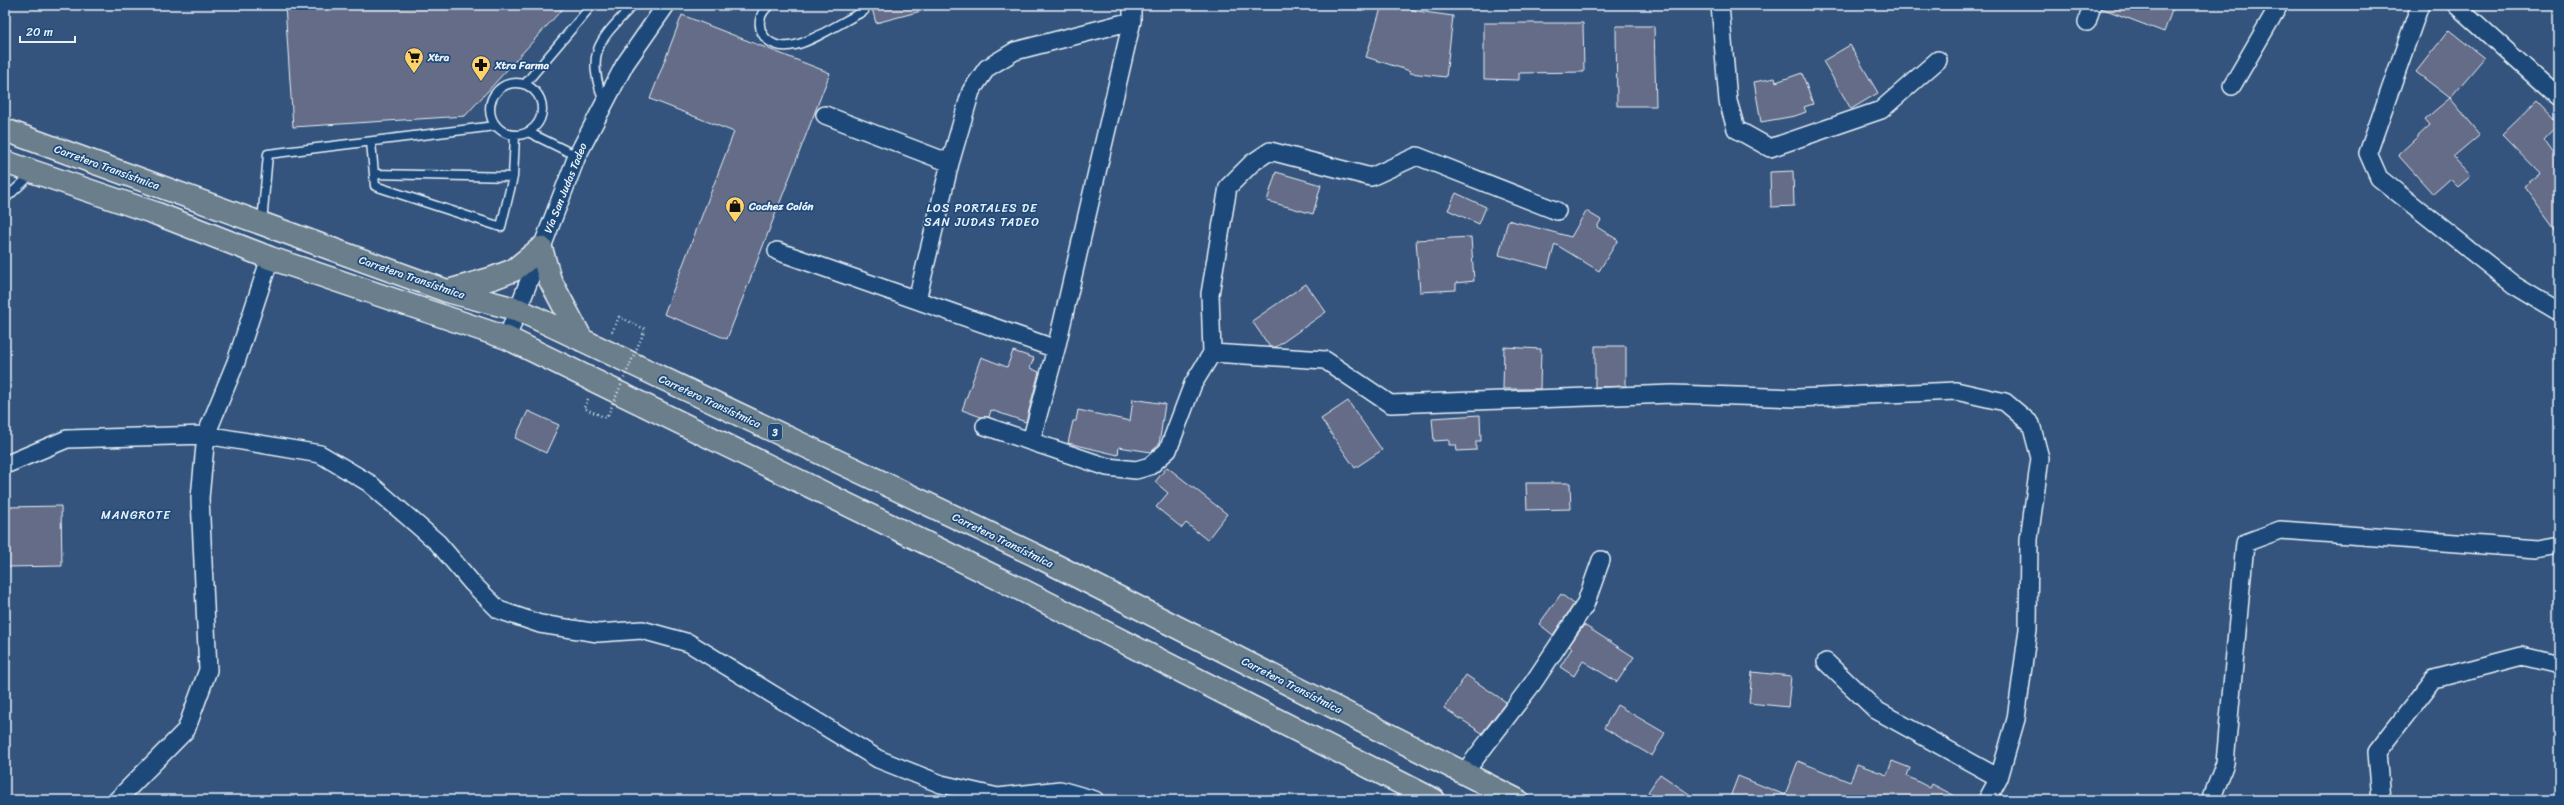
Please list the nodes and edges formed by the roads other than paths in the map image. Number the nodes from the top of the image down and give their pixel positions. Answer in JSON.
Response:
{"nodes":[{"id":1,"x":592,"y":5,"type":"edge"},
{"id":2,"x":633,"y":5,"type":"edge"},
{"id":3,"x":666,"y":5,"type":"edge"},
{"id":4,"x":770,"y":5,"type":"edge"},
{"id":5,"x":1720,"y":5,"type":"edge"},
{"id":6,"x":2092,"y":5,"type":"edge"},
{"id":7,"x":2279,"y":5,"type":"edge"},
{"id":8,"x":2420,"y":5,"type":"edge"},
{"id":9,"x":2456,"y":5,"type":"edge"},
{"id":10,"x":864,"y":11,"type":"dead end"},
{"id":11,"x":1132,"y":13,"type":"edge"},
{"id":12,"x":2087,"y":22,"type":"dead end"},
{"id":13,"x":1938,"y":60,"type":"dead end"},
{"id":14,"x":525,"y":84,"type":"junction"},
{"id":15,"x":2232,"y":86,"type":"dead end"},
{"id":16,"x":2559,"y":98,"type":"edge"},
{"id":17,"x":604,"y":103,"type":"junction"},
{"id":18,"x":824,"y":114,"type":"dead end"},
{"id":19,"x":495,"y":126,"type":"junction"},
{"id":20,"x":5,"y":130,"type":"edge"},
{"id":21,"x":530,"y":133,"type":"junction"},
{"id":22,"x":515,"y":136,"type":"junction"},
{"id":23,"x":371,"y":142,"type":"junction"},
{"id":24,"x":577,"y":156,"type":"junction"},
{"id":25,"x":5,"y":162,"type":"edge"},
{"id":26,"x":950,"y":163,"type":"junction"},
{"id":27,"x":34,"y":172,"type":"junction"},
{"id":28,"x":374,"y":174,"type":"junction"},
{"id":29,"x":513,"y":177,"type":"junction"},
{"id":30,"x":5,"y":199,"type":"edge"},
{"id":31,"x":1558,"y":211,"type":"dead end"},
{"id":32,"x":262,"y":223,"type":"junction"},
{"id":33,"x":541,"y":248,"type":"junction"},
{"id":34,"x":777,"y":250,"type":"dead end"},
{"id":35,"x":270,"y":258,"type":"junction"},
{"id":36,"x":447,"y":291,"type":"junction"},
{"id":37,"x":917,"y":300,"type":"junction"},
{"id":38,"x":520,"y":310,"type":"junction"},
{"id":39,"x":2559,"y":312,"type":"edge"},
{"id":40,"x":508,"y":338,"type":"junction"},
{"id":41,"x":582,"y":340,"type":"junction"},
{"id":42,"x":1056,"y":349,"type":"junction"},
{"id":43,"x":1212,"y":353,"type":"junction"},
{"id":44,"x":985,"y":426,"type":"dead end"},
{"id":45,"x":206,"y":435,"type":"junction"},
{"id":46,"x":1031,"y":442,"type":"junction"},
{"id":47,"x":5,"y":465,"type":"edge"},
{"id":48,"x":2559,"y":546,"type":"edge"},
{"id":49,"x":1601,"y":560,"type":"dead end"},
{"id":50,"x":1826,"y":662,"type":"dead end"},
{"id":51,"x":2559,"y":665,"type":"edge"},
{"id":52,"x":1464,"y":773,"type":"junction"},
{"id":53,"x":1999,"y":778,"type":"junction"},
{"id":54,"x":117,"y":800,"type":"edge"},
{"id":55,"x":1095,"y":800,"type":"edge"},
{"id":56,"x":1434,"y":800,"type":"edge"},
{"id":57,"x":1517,"y":800,"type":"edge"},
{"id":58,"x":1987,"y":800,"type":"edge"},
{"id":59,"x":2211,"y":800,"type":"edge"},
{"id":60,"x":2381,"y":800,"type":"edge"}],
"edges":[{"from":1,"to":14,"type":"lane"},
{"from":2,"to":17,"type":"lane"},
{"from":3,"to":17,"type":"street","name":"Vía San Judas Tadeo"},
{"from":4,"to":10,"type":"lane"},
{"from":5,"to":13,"type":"street"},
{"from":6,"to":12,"type":"street"},
{"from":7,"to":15,"type":"street"},
{"from":8,"to":39,"type":"street"},
{"from":9,"to":16,"type":"street"},
{"from":11,"to":26,"type":"street"},
{"from":11,"to":42,"type":"street"},
{"from":14,"to":19,"type":"lane"},
{"from":14,"to":21,"type":"lane"},
{"from":17,"to":24,"type":"street","name":"Vía San Judas Tadeo"},
{"from":18,"to":26,"type":"street"},
{"from":19,"to":22,"type":"lane"},
{"from":19,"to":23,"type":"lane"},
{"from":20,"to":32,"type":"main road","name":"Carretera Transístmica","number":"3"},
{"from":21,"to":22,"type":"lane"},
{"from":21,"to":24,"type":"lane"},
{"from":22,"to":29,"type":"lane"},
{"from":23,"to":28,"type":"lane"},
{"from":23,"to":32,"type":"lane"},
{"from":24,"to":33,"type":"street","name":"Vía San Judas Tadeo"},
{"from":25,"to":27,"type":"main road"},
{"from":26,"to":37,"type":"street"},
{"from":27,"to":30,"type":"lane"},
{"from":27,"to":35,"type":"main road"},
{"from":28,"to":29,"type":"lane"},
{"from":28,"to":29,"type":"lane"},
{"from":31,"to":43,"type":"street"},
{"from":32,"to":36,"type":"main road","name":"Carretera Transístmica","number":"3"},
{"from":33,"to":36,"type":"main road"},
{"from":33,"to":38,"type":"street","name":"Vía San Judas Tadeo"},
{"from":33,"to":41,"type":"main road"},
{"from":34,"to":37,"type":"street"},
{"from":35,"to":40,"type":"main road"},
{"from":35,"to":45,"type":"street"},
{"from":36,"to":38,"type":"main road","name":"Carretera Transístmica","number":"3"},
{"from":37,"to":42,"type":"street"},
{"from":38,"to":40,"type":"street","name":"Vía San Judas Tadeo"},
{"from":38,"to":41,"type":"main road","name":"Carretera Transístmica","number":"3"},
{"from":40,"to":56,"type":"main road"},
{"from":41,"to":52,"type":"main road","name":"Carretera Transístmica","number":"3"},
{"from":42,"to":46,"type":"street"},
{"from":43,"to":46,"type":"street"},
{"from":43,"to":53,"type":"street"},
{"from":44,"to":46,"type":"street"},
{"from":45,"to":47,"type":"street"},
{"from":45,"to":54,"type":"street"},
{"from":45,"to":55,"type":"street"},
{"from":48,"to":59,"type":"street"},
{"from":49,"to":52,"type":"street"},
{"from":50,"to":53,"type":"street"},
{"from":51,"to":60,"type":"street"},
{"from":52,"to":57,"type":"main road","name":"Carretera Transístmica","number":"3"},
{"from":53,"to":58,"type":"street"}]}
